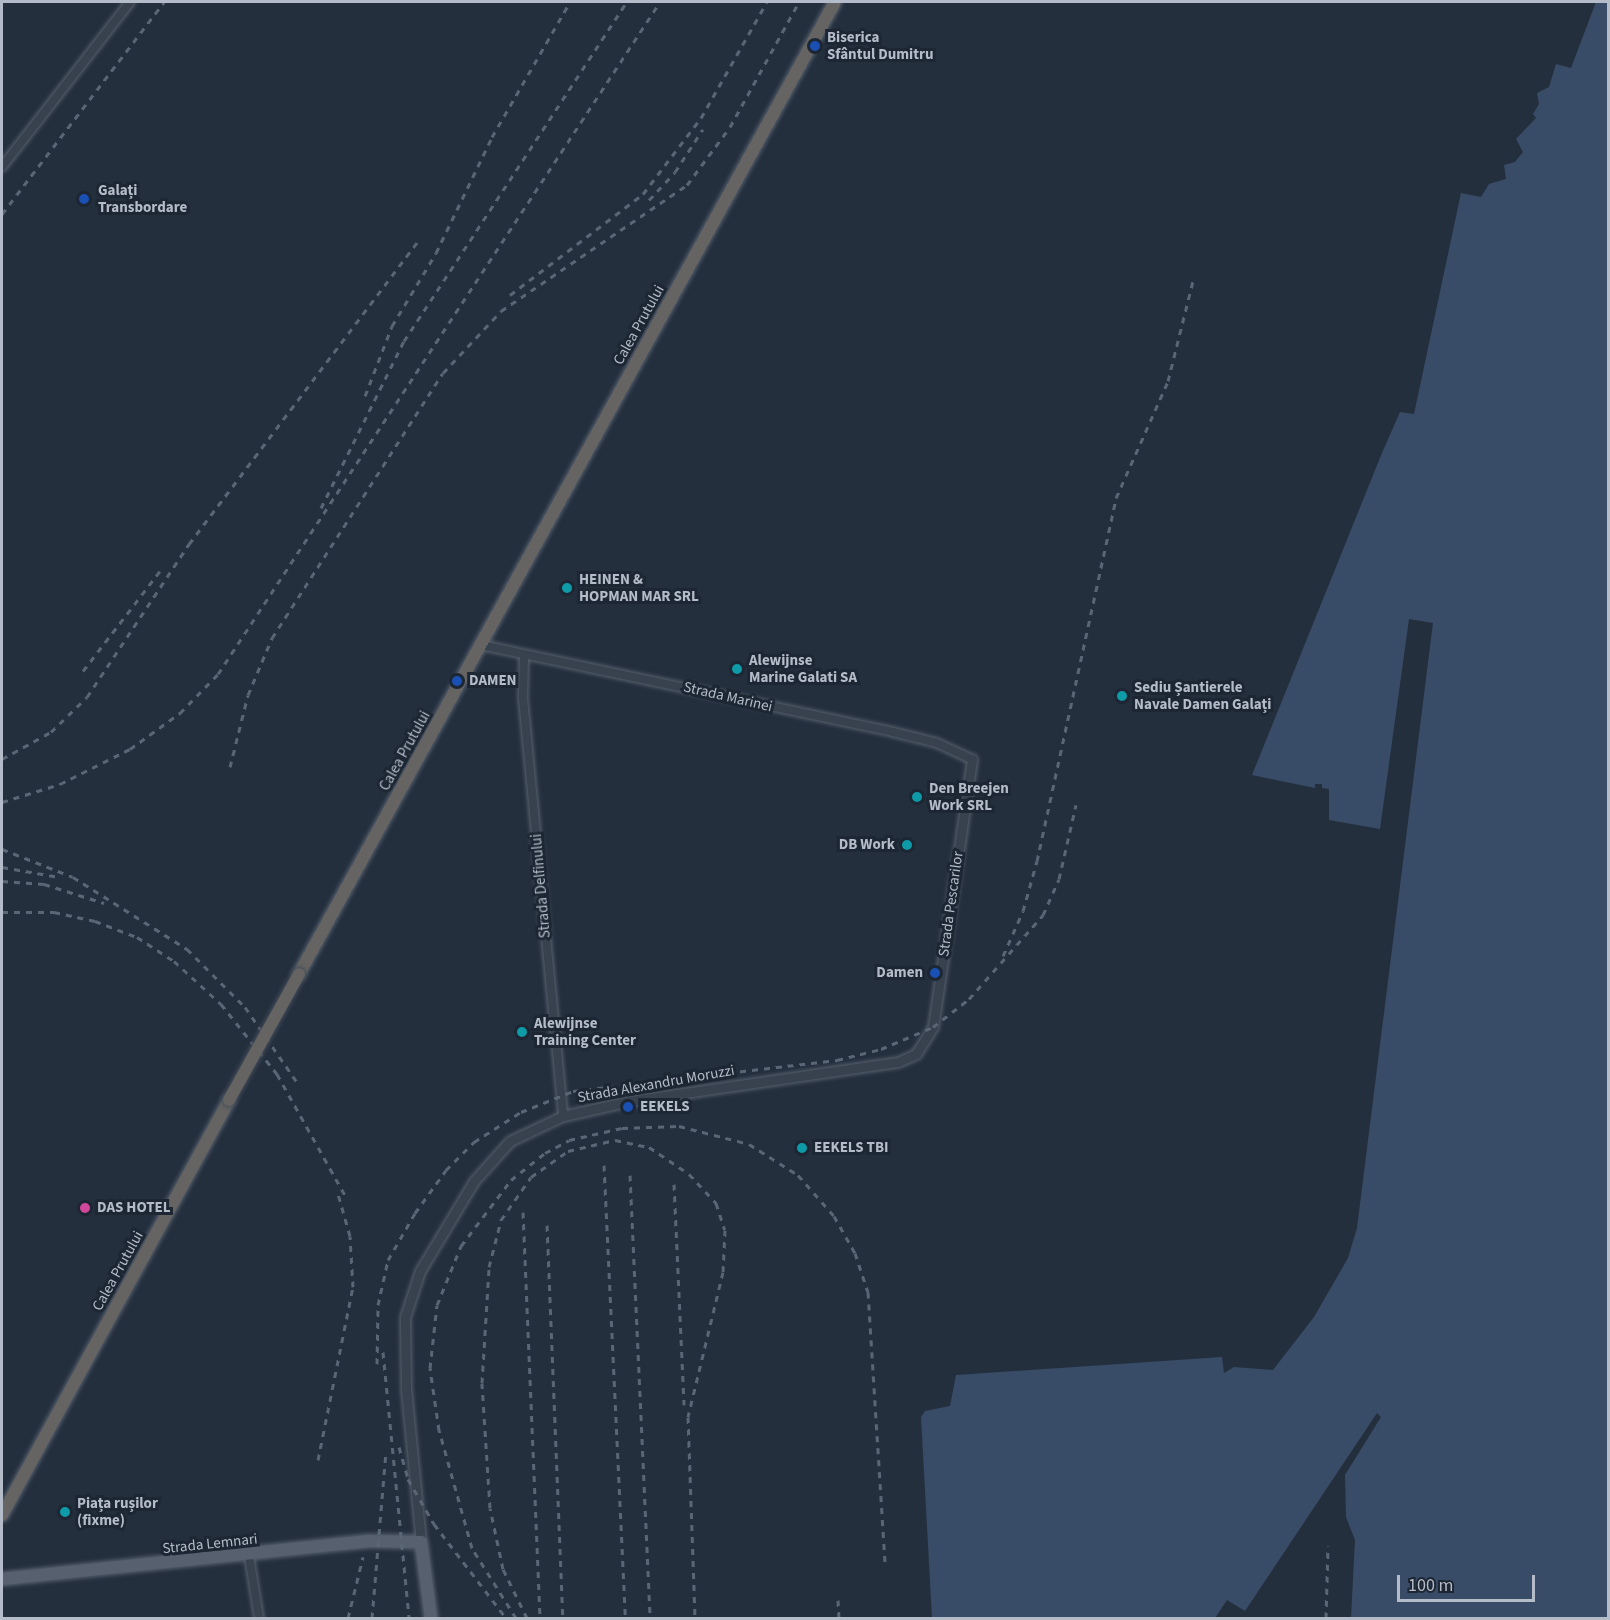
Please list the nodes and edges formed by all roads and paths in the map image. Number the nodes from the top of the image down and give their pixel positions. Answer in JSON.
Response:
{"nodes":[{"id":1,"x":130,"y":2,"type":"edge"},
{"id":2,"x":835,"y":2,"type":"edge"},
{"id":3,"x":2,"y":167,"type":"edge"},
{"id":4,"x":481,"y":645,"type":"junction"},
{"id":5,"x":524,"y":655,"type":"junction"},
{"id":6,"x":972,"y":759,"type":"joint"},
{"id":7,"x":921,"y":1047,"type":"joint"},
{"id":8,"x":563,"y":1116,"type":"junction"},
{"id":9,"x":2,"y":1515,"type":"edge"},
{"id":10,"x":421,"y":1542,"type":"junction"},
{"id":11,"x":249,"y":1556,"type":"junction"},
{"id":12,"x":2,"y":1580,"type":"edge"},
{"id":13,"x":258,"y":1618,"type":"edge"},
{"id":14,"x":432,"y":1618,"type":"edge"}],
"edges":[{"from":1,"to":3,"type":"street"},
{"from":2,"to":4,"type":"highway","name":"Calea Prutului"},
{"from":4,"to":5,"type":"street","name":"Strada Marinei"},
{"from":4,"to":9,"type":"highway","name":"Calea Prutului","bridge":true},
{"from":5,"to":6,"type":"street","name":"Strada Marinei"},
{"from":5,"to":8,"type":"street","name":"Strada Delfinului"},
{"from":6,"to":7,"type":"street","name":"Strada Pescarilor"},
{"from":7,"to":8,"type":"street","name":"Strada Alexandru Moruzzi"},
{"from":8,"to":10,"type":"street","name":"Strada Alexandru Moruzzi"},
{"from":10,"to":11,"type":"main road","name":"Strada Lemnari"},
{"from":10,"to":14,"type":"main road","name":"Strada Alexandru Moruzzi"},
{"from":11,"to":12,"type":"main road","name":"Strada Lemnari"},
{"from":11,"to":13,"type":"street"}]}
